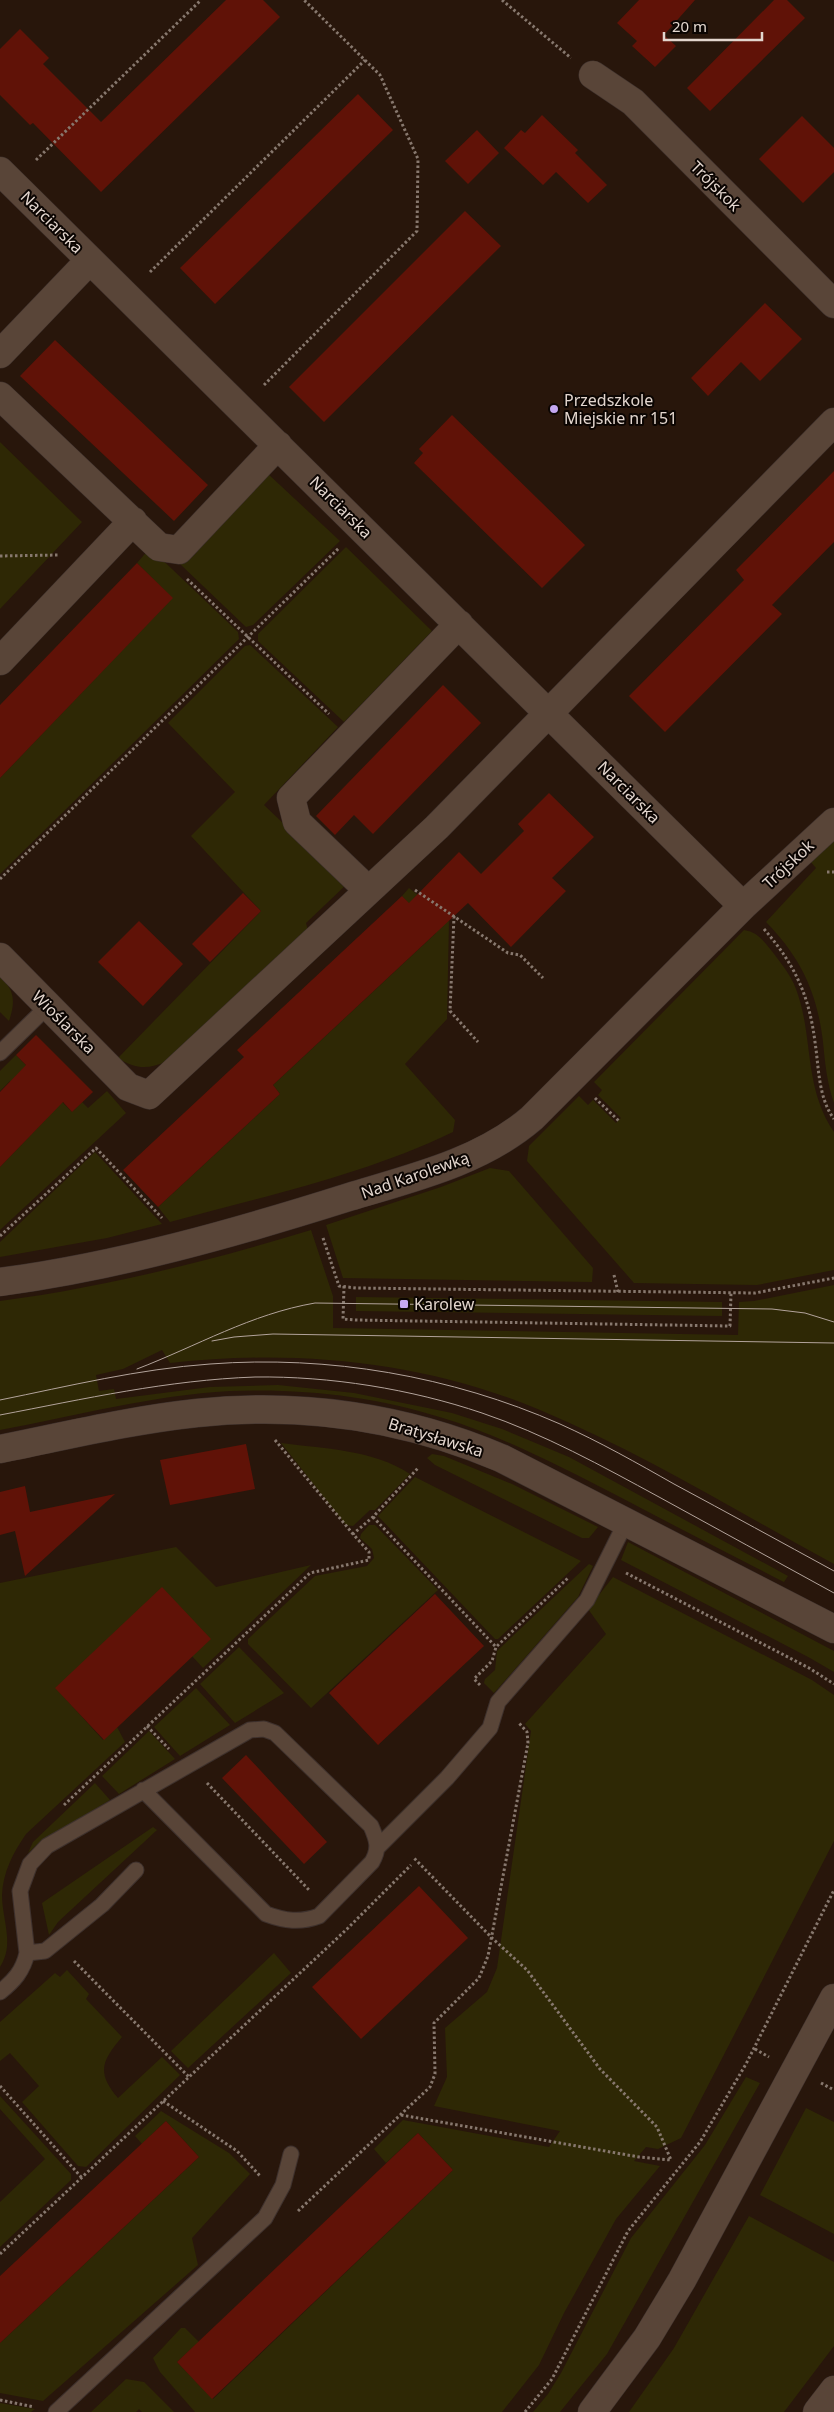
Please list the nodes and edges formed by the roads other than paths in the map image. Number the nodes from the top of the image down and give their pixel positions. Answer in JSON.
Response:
{"nodes":[{"id":1,"x":593,"y":75,"type":"road end"},
{"id":2,"x":0,"y":171,"type":"edge"},
{"id":3,"x":90,"y":260,"type":"junction"},
{"id":4,"x":834,"y":304,"type":"edge"},
{"id":5,"x":0,"y":354,"type":"edge"},
{"id":6,"x":0,"y":396,"type":"edge"},
{"id":7,"x":834,"y":422,"type":"edge"},
{"id":8,"x":278,"y":445,"type":"junction"},
{"id":9,"x":133,"y":521,"type":"junction"},
{"id":10,"x":459,"y":624,"type":"junction"},
{"id":11,"x":0,"y":661,"type":"edge"},
{"id":12,"x":549,"y":713,"type":"junction"},
{"id":13,"x":834,"y":822,"type":"edge"},
{"id":14,"x":368,"y":890,"type":"junction"},
{"id":15,"x":743,"y":906,"type":"junction"},
{"id":16,"x":0,"y":957,"type":"edge"},
{"id":17,"x":48,"y":1006,"type":"junction"},
{"id":18,"x":0,"y":1053,"type":"edge"},
{"id":19,"x":0,"y":1282,"type":"edge"},
{"id":20,"x":0,"y":1449,"type":"edge"},
{"id":21,"x":626,"y":1522,"type":"junction"},
{"id":22,"x":834,"y":1629,"type":"edge"},
{"id":23,"x":143,"y":1790,"type":"junction"},
{"id":24,"x":377,"y":1848,"type":"junction"},
{"id":25,"x":136,"y":1870,"type":"dead end"},
{"id":26,"x":26,"y":1958,"type":"junction"},
{"id":27,"x":0,"y":1992,"type":"edge"},
{"id":28,"x":834,"y":1998,"type":"edge"},
{"id":29,"x":291,"y":2154,"type":"dead end"},
{"id":30,"x":834,"y":2390,"type":"edge"},
{"id":31,"x":56,"y":2412,"type":"edge"},
{"id":32,"x":592,"y":2412,"type":"edge"},
{"id":33,"x":817,"y":2412,"type":"edge"}],
"edges":[{"from":1,"to":4,"type":"street","name":"Trójskok"},
{"from":2,"to":3,"type":"street","name":"Narciarska"},
{"from":3,"to":5,"type":"street"},
{"from":3,"to":8,"type":"street","name":"Narciarska"},
{"from":6,"to":9,"type":"street"},
{"from":7,"to":12,"type":"street"},
{"from":8,"to":9,"type":"street"},
{"from":8,"to":10,"type":"street","name":"Narciarska"},
{"from":9,"to":11,"type":"street"},
{"from":10,"to":12,"type":"street","name":"Narciarska"},
{"from":10,"to":14,"type":"street"},
{"from":12,"to":14,"type":"street"},
{"from":12,"to":15,"type":"street","name":"Narciarska"},
{"from":13,"to":15,"type":"street","name":"Trójskok"},
{"from":14,"to":17,"type":"street","name":"Wioślarska"},
{"from":15,"to":19,"type":"street","name":"Nad Karolewką"},
{"from":16,"to":17,"type":"street","name":"Wioślarska"},
{"from":17,"to":18,"type":"lane"},
{"from":20,"to":21,"type":"street","name":"Bratysławska"},
{"from":21,"to":22,"type":"street","name":"Bratysławska"},
{"from":21,"to":24,"type":"lane"},
{"from":23,"to":24,"type":"lane"},
{"from":23,"to":24,"type":"lane"},
{"from":23,"to":26,"type":"lane"},
{"from":25,"to":26,"type":"lane"},
{"from":26,"to":27,"type":"lane"},
{"from":28,"to":32,"type":"street"},
{"from":29,"to":31,"type":"lane"},
{"from":30,"to":33,"type":"street"}]}
